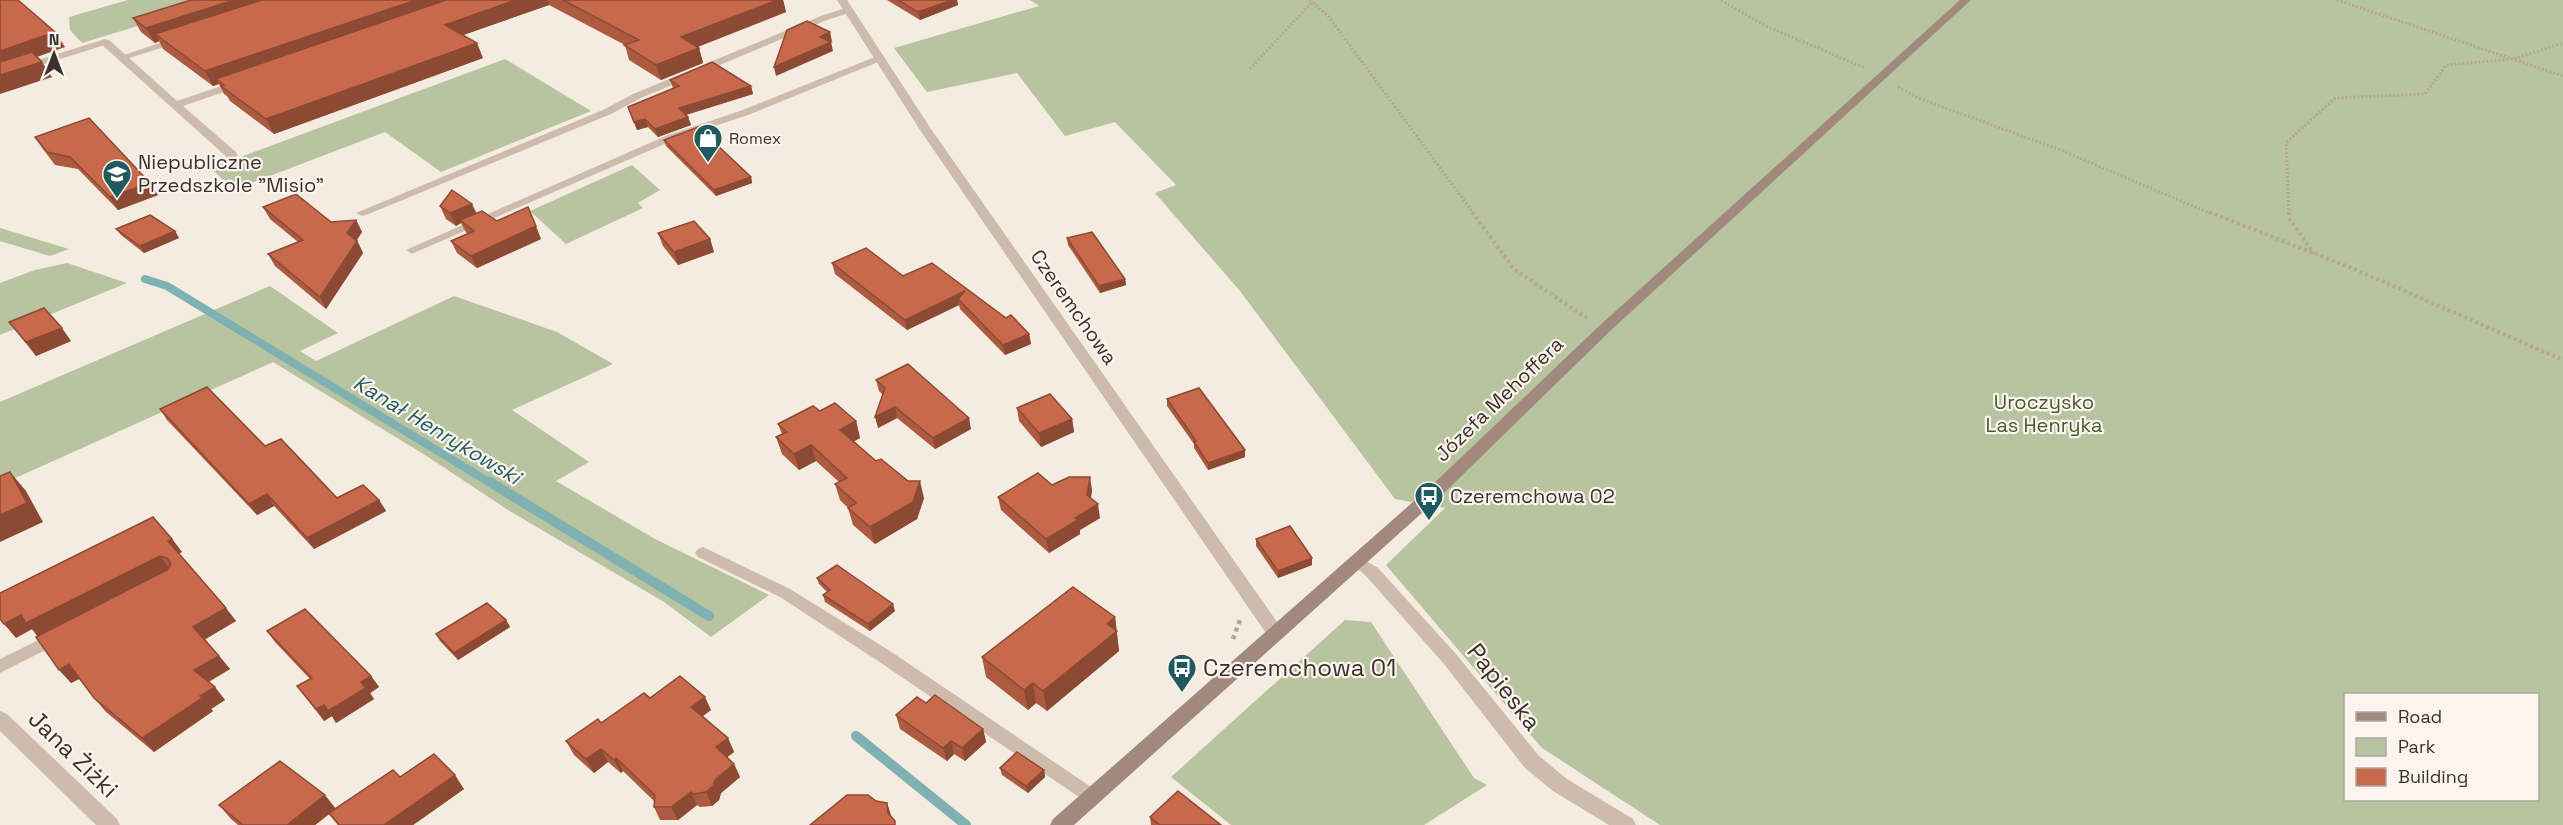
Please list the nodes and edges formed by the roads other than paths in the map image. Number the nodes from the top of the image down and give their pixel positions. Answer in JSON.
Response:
{"nodes":[{"id":1,"x":1966,"y":0,"type":"edge"},
{"id":2,"x":845,"y":5,"type":"edge"},
{"id":3,"x":183,"y":38,"type":"edge"},
{"id":4,"x":105,"y":42,"type":"joint"},
{"id":5,"x":123,"y":57,"type":"junction"},
{"id":6,"x":880,"y":58,"type":"junction"},
{"id":7,"x":0,"y":75,"type":"edge"},
{"id":8,"x":256,"y":77,"type":"edge"},
{"id":9,"x":178,"y":104,"type":"junction"},
{"id":10,"x":233,"y":156,"type":"dead end"},
{"id":11,"x":362,"y":213,"type":"dead end"},
{"id":12,"x":412,"y":250,"type":"dead end"},
{"id":13,"x":703,"y":553,"type":"dead end"},
{"id":14,"x":1358,"y":562,"type":"junction"},
{"id":15,"x":72,"y":629,"type":"edge"},
{"id":16,"x":1276,"y":634,"type":"junction"},
{"id":17,"x":0,"y":667,"type":"edge"},
{"id":18,"x":0,"y":719,"type":"edge"},
{"id":19,"x":1091,"y":796,"type":"junction"},
{"id":20,"x":110,"y":825,"type":"edge"},
{"id":21,"x":1060,"y":825,"type":"edge"},
{"id":22,"x":1626,"y":825,"type":"edge"}],
"edges":[{"from":1,"to":14,"type":"street","name":"Józefa Mehoffera"},
{"from":2,"to":6,"type":"street","name":"Czeremchowa"},
{"from":2,"to":11,"type":"lane"},
{"from":3,"to":5,"type":"lane"},
{"from":4,"to":5,"type":"street"},
{"from":4,"to":7,"type":"lane"},
{"from":5,"to":9,"type":"street"},
{"from":6,"to":12,"type":"lane"},
{"from":6,"to":16,"type":"street","name":"Czeremchowa"},
{"from":8,"to":9,"type":"street"},
{"from":9,"to":10,"type":"street"},
{"from":13,"to":19,"type":"lane"},
{"from":14,"to":16,"type":"street","name":"Józefa Mehoffera"},
{"from":14,"to":22,"type":"street","name":"Papieska"},
{"from":15,"to":17,"type":"lane"},
{"from":16,"to":19,"type":"street","name":"Józefa Mehoffera"},
{"from":18,"to":20,"type":"street","name":"Jana Żiżki"},
{"from":19,"to":21,"type":"street","name":"Józefa Mehoffera"}]}
